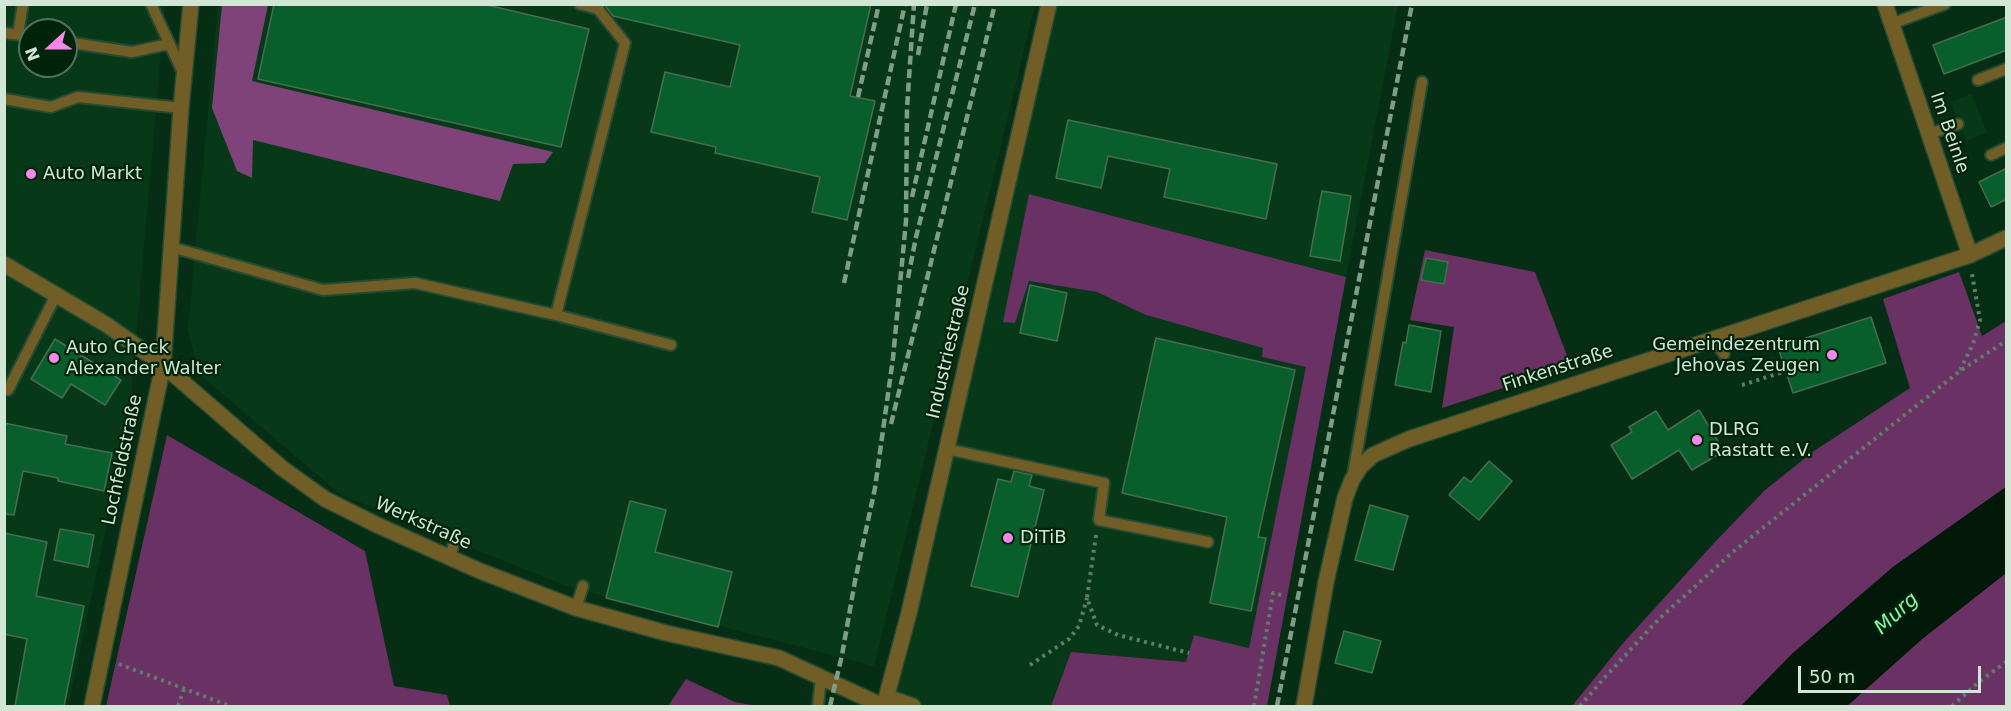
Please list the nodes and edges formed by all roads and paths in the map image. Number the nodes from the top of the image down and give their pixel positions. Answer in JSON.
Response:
{"nodes":[{"id":1,"x":151,"y":4,"type":"edge"},
{"id":2,"x":191,"y":4,"type":"edge"},
{"id":3,"x":580,"y":4,"type":"edge"},
{"id":4,"x":1049,"y":4,"type":"edge"},
{"id":5,"x":1885,"y":4,"type":"edge"},
{"id":6,"x":1945,"y":4,"type":"edge"},
{"id":7,"x":599,"y":7,"type":"edge"},
{"id":8,"x":1891,"y":24,"type":"junction"},
{"id":9,"x":4,"y":33,"type":"edge"},
{"id":10,"x":18,"y":34,"type":"edge"},
{"id":11,"x":78,"y":44,"type":"edge"},
{"id":12,"x":169,"y":44,"type":"junction"},
{"id":13,"x":2007,"y":69,"type":"edge"},
{"id":14,"x":185,"y":76,"type":"junction"},
{"id":15,"x":1978,"y":80,"type":"dead end"},
{"id":16,"x":1422,"y":81,"type":"dead end"},
{"id":17,"x":4,"y":99,"type":"edge"},
{"id":18,"x":181,"y":108,"type":"junction"},
{"id":19,"x":1958,"y":124,"type":"dead end"},
{"id":20,"x":1929,"y":134,"type":"junction"},
{"id":21,"x":2007,"y":148,"type":"edge"},
{"id":22,"x":1991,"y":155,"type":"dead end"},
{"id":23,"x":2007,"y":238,"type":"edge"},
{"id":24,"x":171,"y":247,"type":"junction"},
{"id":25,"x":1970,"y":255,"type":"junction"},
{"id":26,"x":4,"y":264,"type":"edge"},
{"id":27,"x":56,"y":295,"type":"junction"},
{"id":28,"x":556,"y":315,"type":"junction"},
{"id":29,"x":1714,"y":339,"type":"junction"},
{"id":30,"x":2007,"y":341,"type":"edge"},
{"id":31,"x":671,"y":345,"type":"dead end"},
{"id":32,"x":1724,"y":354,"type":"dead end"},
{"id":33,"x":163,"y":364,"type":"junction"},
{"id":34,"x":1786,"y":371,"type":"dead end"},
{"id":35,"x":1960,"y":371,"type":"junction"},
{"id":36,"x":1742,"y":385,"type":"dead end"},
{"id":37,"x":8,"y":390,"type":"dead end"},
{"id":38,"x":947,"y":449,"type":"junction"},
{"id":39,"x":1352,"y":480,"type":"junction"},
{"id":40,"x":1099,"y":520,"type":"junction"},
{"id":41,"x":456,"y":535,"type":"dead end"},
{"id":42,"x":1208,"y":542,"type":"dead end"},
{"id":43,"x":450,"y":558,"type":"junction"},
{"id":44,"x":583,"y":586,"type":"dead end"},
{"id":45,"x":1285,"y":596,"type":"dead end"},
{"id":46,"x":1087,"y":598,"type":"junction"},
{"id":47,"x":576,"y":608,"type":"junction"},
{"id":48,"x":1189,"y":653,"type":"dead end"},
{"id":49,"x":102,"y":658,"type":"junction"},
{"id":50,"x":2007,"y":662,"type":"edge"},
{"id":51,"x":1030,"y":665,"type":"dead end"},
{"id":52,"x":821,"y":677,"type":"junction"},
{"id":53,"x":184,"y":689,"type":"junction"},
{"id":54,"x":884,"y":703,"type":"edge"},
{"id":55,"x":92,"y":706,"type":"edge"},
{"id":56,"x":178,"y":706,"type":"edge"},
{"id":57,"x":230,"y":706,"type":"edge"},
{"id":58,"x":818,"y":706,"type":"edge"},
{"id":59,"x":913,"y":706,"type":"edge"},
{"id":60,"x":1254,"y":706,"type":"edge"},
{"id":61,"x":1304,"y":706,"type":"edge"},
{"id":62,"x":1580,"y":706,"type":"edge"},
{"id":63,"x":1952,"y":706,"type":"edge"}],
"edges":[{"from":1,"to":12,"type":"lane"},
{"from":2,"to":14,"type":"street","name":"Lochfeldstraße"},
{"from":3,"to":7,"type":"lane"},
{"from":4,"to":38,"type":"street","name":"Industriestraße"},
{"from":5,"to":8,"type":"street","name":"Im Beinle"},
{"from":6,"to":8,"type":"lane"},
{"from":7,"to":28,"type":"lane"},
{"from":8,"to":20,"type":"street","name":"Im Beinle"},
{"from":9,"to":10,"type":"lane"},
{"from":11,"to":12,"type":"lane"},
{"from":12,"to":14,"type":"lane"},
{"from":13,"to":15,"type":"lane"},
{"from":14,"to":18,"type":"street","name":"Lochfeldstraße"},
{"from":16,"to":39,"type":"lane"},
{"from":17,"to":18,"type":"lane"},
{"from":18,"to":24,"type":"street","name":"Lochfeldstraße"},
{"from":19,"to":20,"type":"lane"},
{"from":20,"to":25,"type":"street","name":"Im Beinle"},
{"from":21,"to":22,"type":"lane"},
{"from":23,"to":25,"type":"street","name":"Finkenstraße"},
{"from":24,"to":28,"type":"lane"},
{"from":24,"to":33,"type":"street","name":"Lochfeldstraße"},
{"from":25,"to":29,"type":"street","name":"Finkenstraße"},
{"from":25,"to":35,"type":"path"},
{"from":26,"to":27,"type":"street","name":"Werkstraße"},
{"from":27,"to":33,"type":"street","name":"Werkstraße"},
{"from":27,"to":37,"type":"lane"},
{"from":28,"to":31,"type":"lane"},
{"from":29,"to":32,"type":"lane"},
{"from":29,"to":39,"type":"street","name":"Finkenstraße"},
{"from":30,"to":35,"type":"path"},
{"from":33,"to":43,"type":"street","name":"Werkstraße"},
{"from":33,"to":49,"type":"street","name":"Lochfeldstraße"},
{"from":34,"to":36,"type":"path"},
{"from":35,"to":62,"type":"path"},
{"from":38,"to":40,"type":"lane"},
{"from":38,"to":54,"type":"street","name":"Industriestraße"},
{"from":39,"to":61,"type":"street","name":"Finkenstraße"},
{"from":40,"to":42,"type":"lane"},
{"from":40,"to":46,"type":"path"},
{"from":41,"to":43,"type":"lane"},
{"from":43,"to":47,"type":"street","name":"Werkstraße"},
{"from":44,"to":47,"type":"lane"},
{"from":45,"to":60,"type":"path"},
{"from":46,"to":48,"type":"path"},
{"from":46,"to":51,"type":"path"},
{"from":47,"to":52,"type":"street","name":"Werkstraße"},
{"from":49,"to":53,"type":"path"},
{"from":49,"to":55,"type":"street","name":"Lochfeldstraße"},
{"from":50,"to":63,"type":"path"},
{"from":52,"to":54,"type":"street","name":"Werkstraße"},
{"from":52,"to":58,"type":"lane"},
{"from":53,"to":56,"type":"path"},
{"from":53,"to":57,"type":"path"},
{"from":54,"to":59,"type":"street","name":"Werkstraße"}]}
